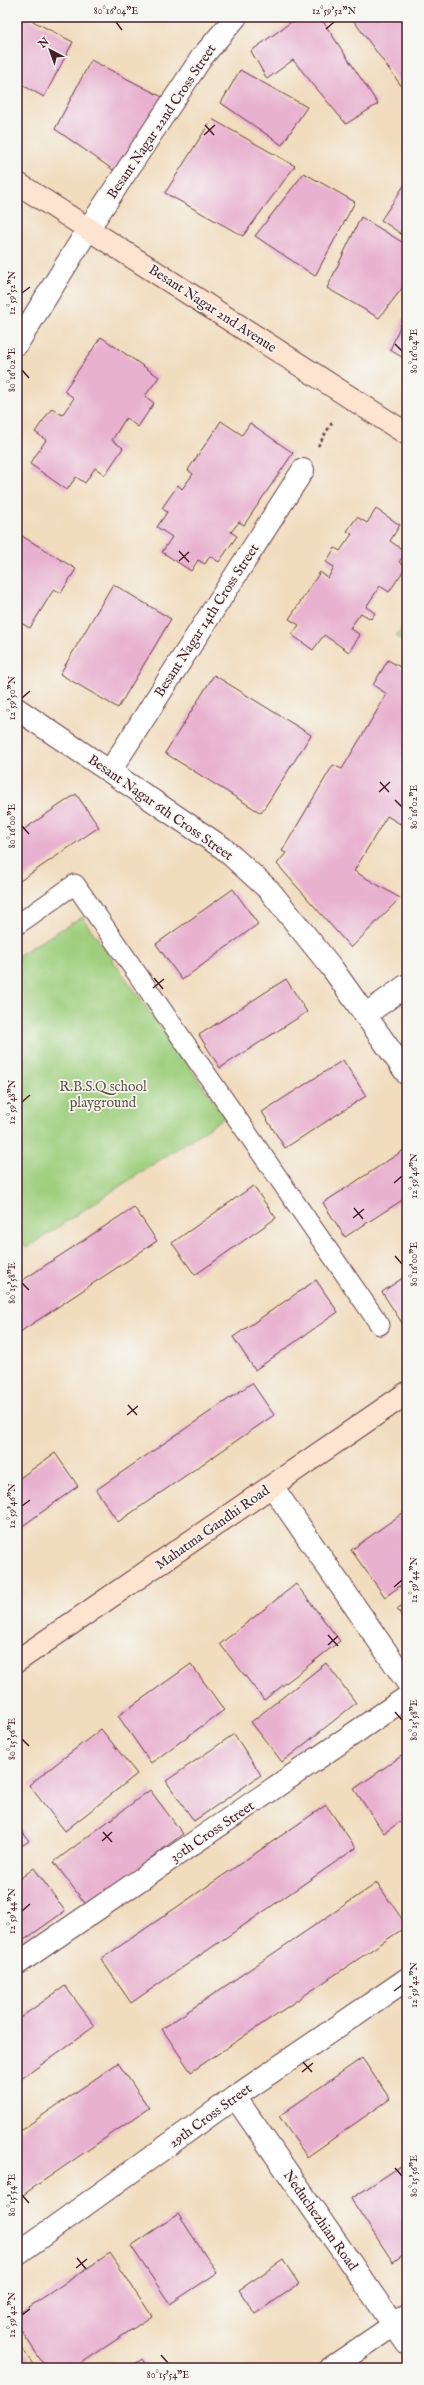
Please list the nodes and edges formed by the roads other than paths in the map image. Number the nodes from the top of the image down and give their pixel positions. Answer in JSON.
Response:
{"nodes":[{"id":1,"x":236,"y":17,"type":"edge"},
{"id":2,"x":17,"y":183,"type":"edge"},
{"id":3,"x":89,"y":228,"type":"junction"},
{"id":4,"x":17,"y":344,"type":"edge"},
{"id":5,"x":407,"y":434,"type":"edge"},
{"id":6,"x":303,"y":470,"type":"road end"},
{"id":7,"x":17,"y":709,"type":"edge"},
{"id":8,"x":110,"y":771,"type":"junction"},
{"id":9,"x":17,"y":925,"type":"edge"},
{"id":10,"x":407,"y":985,"type":"edge"},
{"id":11,"x":365,"y":1015,"type":"junction"},
{"id":12,"x":407,"y":1074,"type":"edge"},
{"id":13,"x":380,"y":1324,"type":"dead end"},
{"id":14,"x":407,"y":1393,"type":"edge"},
{"id":15,"x":272,"y":1486,"type":"junction"},
{"id":16,"x":19,"y":1655,"type":"edge"},
{"id":17,"x":407,"y":1682,"type":"edge"},
{"id":18,"x":407,"y":1697,"type":"edge"},
{"id":19,"x":17,"y":1964,"type":"edge"},
{"id":20,"x":407,"y":1980,"type":"edge"},
{"id":21,"x":235,"y":2097,"type":"junction"},
{"id":22,"x":17,"y":2254,"type":"edge"},
{"id":23,"x":400,"y":2320,"type":"edge"},
{"id":24,"x":407,"y":2344,"type":"edge"},
{"id":25,"x":331,"y":2368,"type":"edge"}],
"edges":[{"from":1,"to":3,"type":"street","name":"Besant Nagar 22nd Cross Street"},
{"from":2,"to":3,"type":"main road","name":"Besant Nagar 2nd Avenue"},
{"from":3,"to":4,"type":"street","name":"Besant Nagar 22nd Cross Street"},
{"from":3,"to":5,"type":"main road","name":"Besant Nagar 2nd Avenue"},
{"from":6,"to":8,"type":"street","name":"Besant Nagar 14th Cross Street"},
{"from":7,"to":8,"type":"street","name":"Besant Nagar 6th Cross Street"},
{"from":8,"to":11,"type":"street","name":"Besant Nagar 6th Cross Street"},
{"from":9,"to":13,"type":"lane"},
{"from":10,"to":11,"type":"street"},
{"from":11,"to":12,"type":"street","name":"Besant Nagar 6th Cross Street"},
{"from":14,"to":15,"type":"main road","name":"Mahatma Gandhi Road"},
{"from":15,"to":16,"type":"main road","name":"Mahatma Gandhi Road"},
{"from":15,"to":17,"type":"street"},
{"from":18,"to":19,"type":"street","name":"30th Cross Street"},
{"from":20,"to":21,"type":"street","name":"29th Cross Street"},
{"from":21,"to":22,"type":"street","name":"29th Cross Street"},
{"from":21,"to":23,"type":"street","name":"Neduchezhian Road"},
{"from":23,"to":24,"type":"street","name":"Neduchezhian Road"},
{"from":23,"to":25,"type":"street"}]}
